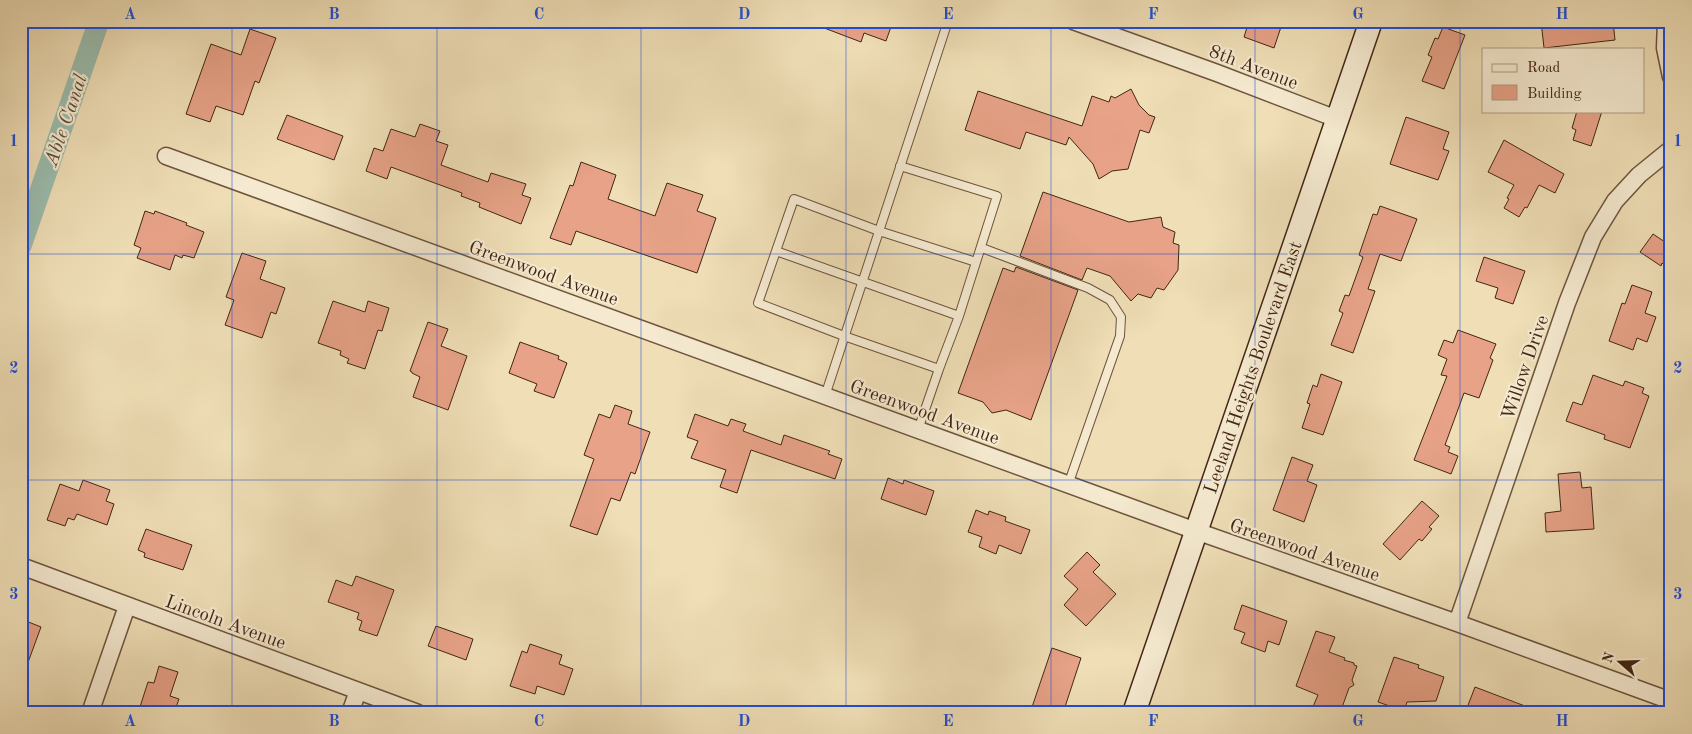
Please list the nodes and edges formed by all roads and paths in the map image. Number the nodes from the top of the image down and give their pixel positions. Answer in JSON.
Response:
{"nodes":[{"id":1,"x":948,"y":21,"type":"edge"},
{"id":2,"x":1072,"y":21,"type":"edge"},
{"id":3,"x":1371,"y":21,"type":"edge"},
{"id":4,"x":1666,"y":21,"type":"edge"},
{"id":5,"x":1099,"y":26,"type":"edge"},
{"id":6,"x":1671,"y":77,"type":"edge"},
{"id":7,"x":1337,"y":119,"type":"junction"},
{"id":8,"x":1671,"y":149,"type":"edge"},
{"id":9,"x":166,"y":156,"type":"dead end"},
{"id":10,"x":900,"y":166,"type":"junction"},
{"id":11,"x":879,"y":231,"type":"junction"},
{"id":12,"x":982,"y":248,"type":"junction"},
{"id":13,"x":776,"y":251,"type":"junction"},
{"id":14,"x":976,"y":262,"type":"junction"},
{"id":15,"x":862,"y":282,"type":"junction"},
{"id":16,"x":959,"y":316,"type":"junction"},
{"id":17,"x":844,"y":336,"type":"junction"},
{"id":18,"x":939,"y":369,"type":"junction"},
{"id":19,"x":825,"y":396,"type":"junction"},
{"id":20,"x":918,"y":430,"type":"junction"},
{"id":21,"x":1068,"y":485,"type":"junction"},
{"id":22,"x":1196,"y":531,"type":"junction"},
{"id":23,"x":21,"y":566,"type":"edge"},
{"id":24,"x":127,"y":606,"type":"junction"},
{"id":25,"x":1457,"y":623,"type":"junction"},
{"id":26,"x":358,"y":691,"type":"junction"},
{"id":27,"x":1671,"y":701,"type":"edge"},
{"id":28,"x":90,"y":713,"type":"edge"},
{"id":29,"x":350,"y":713,"type":"edge"},
{"id":30,"x":418,"y":713,"type":"edge"},
{"id":31,"x":1134,"y":713,"type":"edge"}],
"edges":[{"from":1,"to":10,"type":"lane"},
{"from":2,"to":5,"type":"street","name":"8th Avenue"},
{"from":3,"to":7,"type":"main road","name":"Leeland Heights Boulevard East"},
{"from":4,"to":6,"type":"street"},
{"from":5,"to":7,"type":"street","name":"8th Avenue"},
{"from":7,"to":22,"type":"main road","name":"Leeland Heights Boulevard East"},
{"from":8,"to":25,"type":"street","name":"Willow Drive"},
{"from":9,"to":19,"type":"street","name":"Greenwood Avenue"},
{"from":10,"to":11,"type":"lane"},
{"from":10,"to":12,"type":"lane"},
{"from":11,"to":13,"type":"lane"},
{"from":11,"to":14,"type":"lane"},
{"from":11,"to":15,"type":"lane"},
{"from":12,"to":14,"type":"lane"},
{"from":12,"to":21,"type":"lane"},
{"from":13,"to":15,"type":"lane"},
{"from":13,"to":17,"type":"lane"},
{"from":14,"to":16,"type":"lane"},
{"from":15,"to":16,"type":"lane"},
{"from":15,"to":17,"type":"lane"},
{"from":16,"to":18,"type":"lane"},
{"from":17,"to":18,"type":"lane"},
{"from":17,"to":19,"type":"lane"},
{"from":18,"to":20,"type":"lane"},
{"from":19,"to":20,"type":"street","name":"Greenwood Avenue"},
{"from":20,"to":21,"type":"street","name":"Greenwood Avenue"},
{"from":21,"to":22,"type":"street","name":"Greenwood Avenue"},
{"from":22,"to":25,"type":"street","name":"Greenwood Avenue"},
{"from":22,"to":31,"type":"main road","name":"Leeland Heights Boulevard East"},
{"from":23,"to":24,"type":"street","name":"Lincoln Avenue"},
{"from":24,"to":26,"type":"street","name":"Lincoln Avenue"},
{"from":24,"to":28,"type":"street"},
{"from":25,"to":27,"type":"street","name":"Greenwood Avenue"},
{"from":26,"to":29,"type":"street"},
{"from":26,"to":30,"type":"street","name":"Lincoln Avenue"}]}
